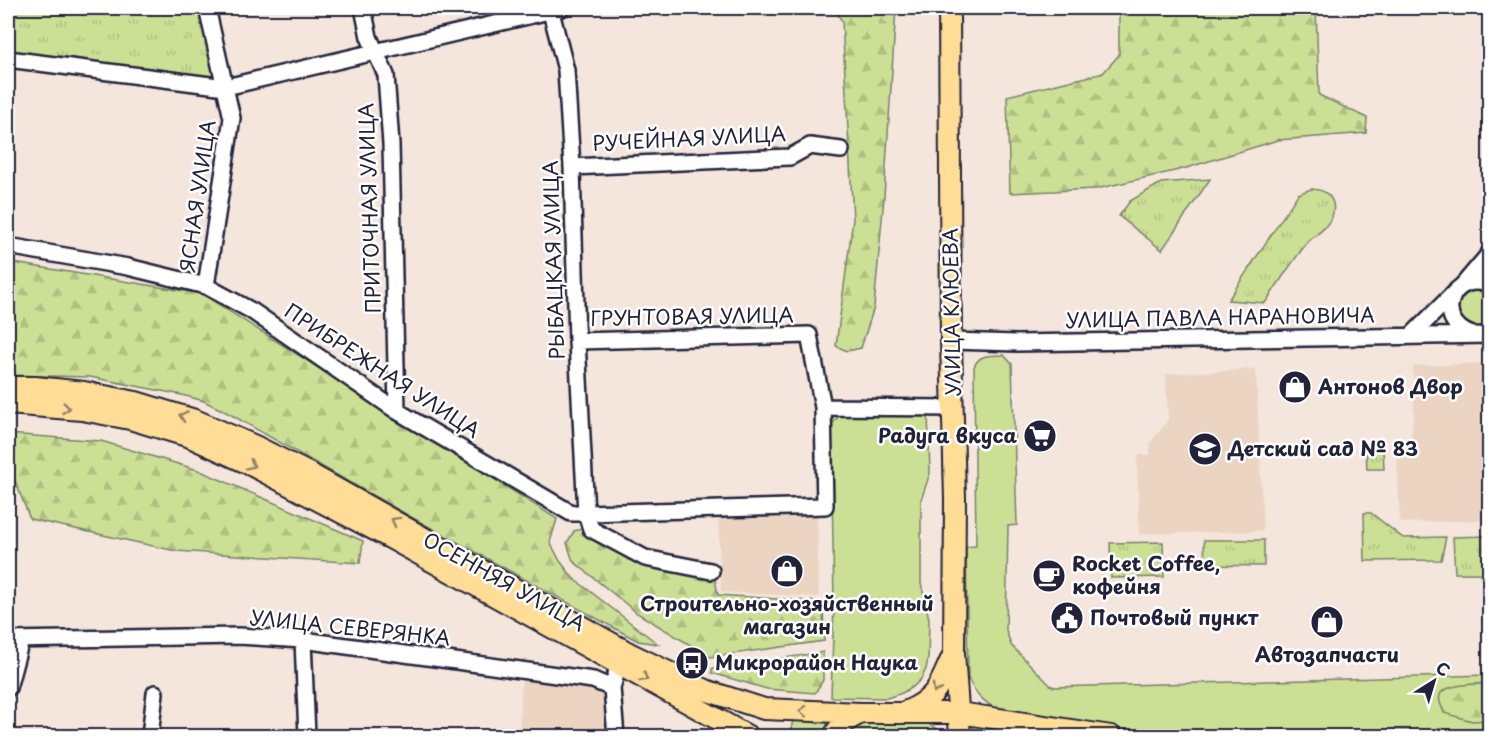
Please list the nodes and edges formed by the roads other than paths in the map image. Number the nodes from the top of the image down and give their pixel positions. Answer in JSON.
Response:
{"nodes":[{"id":1,"x":207,"y":8,"type":"edge"},
{"id":2,"x":363,"y":8,"type":"edge"},
{"id":3,"x":554,"y":8,"type":"edge"},
{"id":4,"x":949,"y":8,"type":"edge"},
{"id":5,"x":375,"y":51,"type":"junction"},
{"id":6,"x":8,"y":59,"type":"edge"},
{"id":7,"x":226,"y":87,"type":"junction"},
{"id":8,"x":841,"y":150,"type":"dead end"},
{"id":9,"x":572,"y":167,"type":"junction"},
{"id":10,"x":8,"y":246,"type":"edge"},
{"id":11,"x":1490,"y":253,"type":"edge"},
{"id":12,"x":1490,"y":285,"type":"edge"},
{"id":13,"x":206,"y":286,"type":"junction"},
{"id":14,"x":1458,"y":290,"type":"junction"},
{"id":15,"x":1486,"y":334,"type":"edge"},
{"id":16,"x":1412,"y":335,"type":"junction"},
{"id":17,"x":577,"y":341,"type":"junction"},
{"id":18,"x":951,"y":341,"type":"junction"},
{"id":19,"x":8,"y":387,"type":"edge"},
{"id":20,"x":8,"y":404,"type":"edge"},
{"id":21,"x":823,"y":407,"type":"junction"},
{"id":22,"x":954,"y":408,"type":"junction"},
{"id":23,"x":397,"y":411,"type":"junction"},
{"id":24,"x":586,"y":513,"type":"junction"},
{"id":25,"x":711,"y":571,"type":"dead end"},
{"id":26,"x":14,"y":640,"type":"edge"},
{"id":27,"x":303,"y":640,"type":"junction"},
{"id":28,"x":954,"y":653,"type":"junction"},
{"id":29,"x":619,"y":664,"type":"junction"},
{"id":30,"x":8,"y":688,"type":"edge"},
{"id":31,"x":612,"y":688,"type":"junction"},
{"id":32,"x":155,"y":693,"type":"dead end"},
{"id":33,"x":904,"y":712,"type":"junction"},
{"id":34,"x":861,"y":713,"type":"junction"},
{"id":35,"x":959,"y":713,"type":"junction"},
{"id":36,"x":1045,"y":731,"type":"edge"},
{"id":37,"x":150,"y":736,"type":"edge"},
{"id":38,"x":307,"y":736,"type":"edge"},
{"id":39,"x":616,"y":736,"type":"edge"},
{"id":40,"x":747,"y":736,"type":"edge"},
{"id":41,"x":834,"y":736,"type":"edge"},
{"id":42,"x":960,"y":736,"type":"edge"},
{"id":43,"x":1111,"y":736,"type":"edge"}],
"edges":[{"from":1,"to":7,"type":"street","name":"ЯСНАЯ УЛИЦА"},
{"from":2,"to":5,"type":"street","name":"ПРИТОЧНАЯ УЛИЦА"},
{"from":3,"to":5,"type":"street"},
{"from":3,"to":9,"type":"street","name":"РЫБАЦКАЯ УЛИЦА"},
{"from":4,"to":18,"type":"main road","name":"УЛИЦА КЛЮЕВА"},
{"from":5,"to":7,"type":"street"},
{"from":5,"to":23,"type":"street","name":"ПРИТОЧНАЯ УЛИЦА"},
{"from":6,"to":7,"type":"street"},
{"from":7,"to":13,"type":"street","name":"ЯСНАЯ УЛИЦА"},
{"from":8,"to":9,"type":"street","name":"РУЧЕЙНАЯ УЛИЦА"},
{"from":9,"to":17,"type":"street","name":"РЫБАЦКАЯ УЛИЦА"},
{"from":10,"to":13,"type":"street","name":"ПРИБРЕЖНАЯ УЛИЦА"},
{"from":11,"to":14,"type":"street"},
{"from":12,"to":14,"type":"street"},
{"from":13,"to":23,"type":"street","name":"ПРИБРЕЖНАЯ УЛИЦА"},
{"from":14,"to":15,"type":"street"},
{"from":14,"to":16,"type":"street"},
{"from":15,"to":16,"type":"street","name":"УЛИЦА ПАВЛА НАРАНОВИЧА"},
{"from":16,"to":18,"type":"street","name":"УЛИЦА ПАВЛА НАРАНОВИЧА"},
{"from":17,"to":21,"type":"street","name":"ГРУНТОВАЯ УЛИЦА"},
{"from":17,"to":24,"type":"street","name":"РЫБАЦКАЯ УЛИЦА"},
{"from":18,"to":22,"type":"main road","name":"УЛИЦА КЛЮЕВА"},
{"from":34,"to":19,"type":"main road","name":"ОСЕННЯЯ УЛИЦА","one_way":true},
{"from":20,"to":29,"type":"main road","name":"ОСЕННЯЯ УЛИЦА","one_way":true},
{"from":21,"to":22,"type":"street"},
{"from":21,"to":24,"type":"street","name":"ПРИБРЕЖНАЯ УЛИЦА"},
{"from":22,"to":28,"type":"main road","name":"УЛИЦА КЛЮЕВА"},
{"from":23,"to":24,"type":"street","name":"ПРИБРЕЖНАЯ УЛИЦА"},
{"from":24,"to":25,"type":"street"},
{"from":26,"to":27,"type":"street","name":"УЛИЦА СЕВЕРЯНКА"},
{"from":26,"to":30,"type":"street"},
{"from":27,"to":31,"type":"street","name":"УЛИЦА СЕВЕРЯНКА"},
{"from":27,"to":38,"type":"street"},
{"from":28,"to":33,"type":"main road","name":"УЛИЦА КЛЮЕВА","one_way":true},
{"from":28,"to":35,"type":"main road","name":"УЛИЦА КЛЮЕВА"},
{"from":29,"to":31,"type":"street"},
{"from":29,"to":40,"type":"main road","name":"ОСЕННЯЯ УЛИЦА","one_way":true},
{"from":31,"to":39,"type":"street"},
{"from":32,"to":37,"type":"street"},
{"from":33,"to":34,"type":"main road","name":"ОСЕННЯЯ УЛИЦА"},
{"from":33,"to":35,"type":"main road","name":"ОСЕННЯЯ УЛИЦА"},
{"from":34,"to":41,"type":"main road"},
{"from":35,"to":36,"type":"main road","name":"ОСЕННЯЯ УЛИЦА"},
{"from":35,"to":42,"type":"main road","name":"УЛИЦА КЛЮЕВА"},
{"from":36,"to":43,"type":"main road","name":"ОСЕННЯЯ УЛИЦА"}]}
